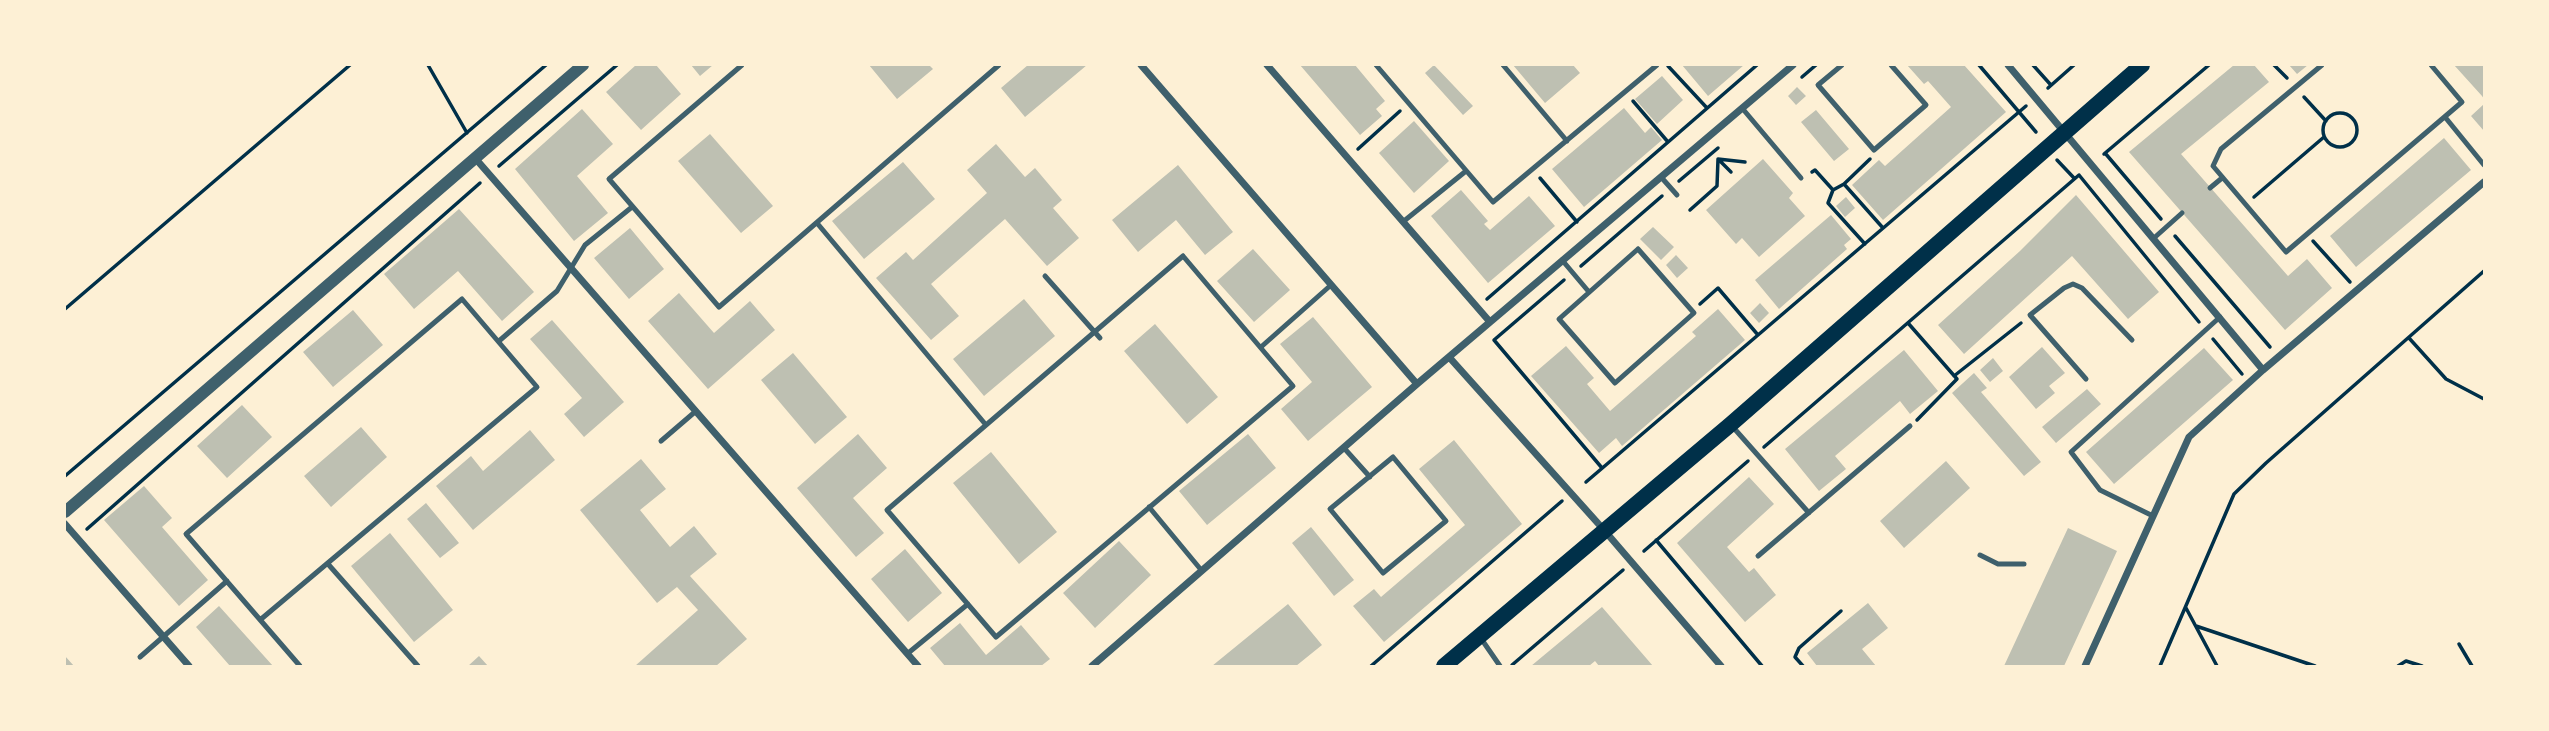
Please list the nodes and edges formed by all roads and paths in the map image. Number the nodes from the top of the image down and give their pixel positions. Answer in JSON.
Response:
{"nodes":[{"id":1,"x":349,"y":65,"type":"edge"},
{"id":2,"x":428,"y":65,"type":"edge"},
{"id":3,"x":546,"y":65,"type":"edge"},
{"id":4,"x":583,"y":65,"type":"edge"},
{"id":5,"x":617,"y":65,"type":"edge"},
{"id":6,"x":742,"y":65,"type":"edge"},
{"id":7,"x":999,"y":65,"type":"edge"},
{"id":8,"x":1141,"y":65,"type":"edge"},
{"id":9,"x":1267,"y":65,"type":"edge"},
{"id":10,"x":1376,"y":65,"type":"edge"},
{"id":11,"x":1503,"y":65,"type":"edge"},
{"id":12,"x":1657,"y":65,"type":"edge"},
{"id":13,"x":1667,"y":65,"type":"edge"},
{"id":14,"x":1793,"y":65,"type":"edge"},
{"id":15,"x":1842,"y":65,"type":"edge"},
{"id":16,"x":1891,"y":65,"type":"edge"},
{"id":17,"x":1979,"y":65,"type":"edge"},
{"id":18,"x":2008,"y":65,"type":"edge"},
{"id":19,"x":2033,"y":65,"type":"edge"},
{"id":20,"x":2074,"y":65,"type":"edge"},
{"id":21,"x":2142,"y":65,"type":"edge"},
{"id":22,"x":2209,"y":65,"type":"edge"},
{"id":23,"x":2322,"y":65,"type":"edge"},
{"id":24,"x":2431,"y":65,"type":"edge"},
{"id":25,"x":1625,"y":92,"type":"junction"},
{"id":26,"x":1407,"y":104,"type":"junction"},
{"id":27,"x":2029,"y":105,"type":"dead end"},
{"id":28,"x":1707,"y":108,"type":"dead end"},
{"id":29,"x":1742,"y":108,"type":"junction"},
{"id":30,"x":2019,"y":112,"type":"junction"},
{"id":31,"x":2445,"y":117,"type":"junction"},
{"id":32,"x":2064,"y":131,"type":"junction"},
{"id":33,"x":2036,"y":132,"type":"dead end"},
{"id":34,"x":467,"y":133,"type":"junction"},
{"id":35,"x":2324,"y":137,"type":"junction"},
{"id":36,"x":1567,"y":141,"type":"junction"},
{"id":37,"x":1668,"y":142,"type":"dead end"},
{"id":38,"x":1358,"y":149,"type":"dead end"},
{"id":39,"x":1874,"y":150,"type":"junction"},
{"id":40,"x":2102,"y":155,"type":"dead end"},
{"id":41,"x":475,"y":158,"type":"junction"},
{"id":42,"x":1718,"y":159,"type":"junction"},
{"id":43,"x":2057,"y":160,"type":"dead end"},
{"id":44,"x":1745,"y":162,"type":"dead end"},
{"id":45,"x":2484,"y":165,"type":"edge"},
{"id":46,"x":1532,"y":170,"type":"junction"},
{"id":47,"x":1466,"y":171,"type":"junction"},
{"id":48,"x":1731,"y":172,"type":"dead end"},
{"id":49,"x":490,"y":175,"type":"junction"},
{"id":50,"x":2078,"y":175,"type":"junction"},
{"id":51,"x":1661,"y":177,"type":"junction"},
{"id":52,"x":1801,"y":177,"type":"joint"},
{"id":53,"x":2222,"y":178,"type":"junction"},
{"id":54,"x":2484,"y":182,"type":"edge"},
{"id":55,"x":1844,"y":184,"type":"junction"},
{"id":56,"x":2210,"y":188,"type":"dead end"},
{"id":57,"x":1833,"y":190,"type":"junction"},
{"id":58,"x":1676,"y":195,"type":"dead end"},
{"id":59,"x":2244,"y":205,"type":"junction"},
{"id":60,"x":632,"y":207,"type":"junction"},
{"id":61,"x":1690,"y":210,"type":"dead end"},
{"id":62,"x":2182,"y":213,"type":"dead end"},
{"id":63,"x":1404,"y":221,"type":"junction"},
{"id":64,"x":1577,"y":222,"type":"dead end"},
{"id":65,"x":817,"y":223,"type":"junction"},
{"id":66,"x":1883,"y":228,"type":"junction"},
{"id":67,"x":2307,"y":234,"type":"junction"},
{"id":68,"x":2154,"y":238,"type":"junction"},
{"id":69,"x":1865,"y":244,"type":"junction"},
{"id":70,"x":1562,"y":260,"type":"junction"},
{"id":71,"x":570,"y":267,"type":"junction"},
{"id":72,"x":2484,"y":271,"type":"edge"},
{"id":73,"x":1045,"y":276,"type":"dead end"},
{"id":74,"x":1331,"y":285,"type":"junction"},
{"id":75,"x":2358,"y":290,"type":"junction"},
{"id":76,"x":1589,"y":292,"type":"junction"},
{"id":77,"x":65,"y":309,"type":"edge"},
{"id":78,"x":1692,"y":310,"type":"junction"},
{"id":79,"x":2030,"y":315,"type":"junction"},
{"id":80,"x":2220,"y":317,"type":"junction"},
{"id":81,"x":1490,"y":322,"type":"junction"},
{"id":82,"x":1908,"y":323,"type":"junction"},
{"id":83,"x":2206,"y":330,"type":"junction"},
{"id":84,"x":1095,"y":331,"type":"junction"},
{"id":85,"x":1758,"y":335,"type":"junction"},
{"id":86,"x":1100,"y":338,"type":"dead end"},
{"id":87,"x":2409,"y":338,"type":"junction"},
{"id":88,"x":2132,"y":340,"type":"dead end"},
{"id":89,"x":499,"y":341,"type":"junction"},
{"id":90,"x":1261,"y":347,"type":"junction"},
{"id":91,"x":1449,"y":357,"type":"junction"},
{"id":92,"x":2263,"y":370,"type":"junction"},
{"id":93,"x":2242,"y":374,"type":"dead end"},
{"id":94,"x":1954,"y":376,"type":"junction"},
{"id":95,"x":2086,"y":379,"type":"dead end"},
{"id":96,"x":1417,"y":384,"type":"junction"},
{"id":97,"x":2484,"y":400,"type":"edge"},
{"id":98,"x":696,"y":411,"type":"junction"},
{"id":99,"x":1731,"y":424,"type":"junction"},
{"id":100,"x":986,"y":425,"type":"junction"},
{"id":101,"x":1910,"y":426,"type":"joint"},
{"id":102,"x":661,"y":441,"type":"dead end"},
{"id":103,"x":1344,"y":448,"type":"junction"},
{"id":104,"x":1757,"y":453,"type":"junction"},
{"id":105,"x":65,"y":476,"type":"edge"},
{"id":106,"x":1370,"y":477,"type":"junction"},
{"id":107,"x":1586,"y":482,"type":"dead end"},
{"id":108,"x":1562,"y":502,"type":"dead end"},
{"id":109,"x":1149,"y":507,"type":"junction"},
{"id":110,"x":65,"y":512,"type":"edge"},
{"id":111,"x":1809,"y":513,"type":"junction"},
{"id":112,"x":2152,"y":516,"type":"junction"},
{"id":113,"x":65,"y":524,"type":"edge"},
{"id":114,"x":1604,"y":530,"type":"junction"},
{"id":115,"x":77,"y":538,"type":"junction"},
{"id":116,"x":1656,"y":540,"type":"junction"},
{"id":117,"x":1644,"y":551,"type":"dead end"},
{"id":118,"x":1980,"y":555,"type":"dead end"},
{"id":119,"x":1758,"y":556,"type":"dead end"},
{"id":120,"x":328,"y":564,"type":"junction"},
{"id":121,"x":2024,"y":564,"type":"dead end"},
{"id":122,"x":1624,"y":569,"type":"dead end"},
{"id":123,"x":1202,"y":571,"type":"junction"},
{"id":124,"x":227,"y":581,"type":"junction"},
{"id":125,"x":968,"y":604,"type":"junction"},
{"id":126,"x":2186,"y":608,"type":"junction"},
{"id":127,"x":1841,"y":611,"type":"dead end"},
{"id":128,"x":260,"y":620,"type":"junction"},
{"id":129,"x":2196,"y":626,"type":"junction"},
{"id":130,"x":1479,"y":636,"type":"junction"},
{"id":131,"x":163,"y":637,"type":"junction"},
{"id":132,"x":2459,"y":644,"type":"dead end"},
{"id":133,"x":907,"y":654,"type":"junction"},
{"id":134,"x":140,"y":657,"type":"dead end"},
{"id":135,"x":189,"y":666,"type":"edge"},
{"id":136,"x":300,"y":666,"type":"edge"},
{"id":137,"x":418,"y":666,"type":"edge"},
{"id":138,"x":918,"y":666,"type":"edge"},
{"id":139,"x":1091,"y":666,"type":"edge"},
{"id":140,"x":1371,"y":666,"type":"edge"},
{"id":141,"x":1444,"y":666,"type":"edge"},
{"id":142,"x":1500,"y":666,"type":"edge"},
{"id":143,"x":1511,"y":666,"type":"edge"},
{"id":144,"x":1721,"y":666,"type":"edge"},
{"id":145,"x":1762,"y":666,"type":"edge"},
{"id":146,"x":1803,"y":666,"type":"edge"},
{"id":147,"x":2085,"y":666,"type":"edge"},
{"id":148,"x":2160,"y":666,"type":"edge"},
{"id":149,"x":2217,"y":666,"type":"edge"},
{"id":150,"x":2315,"y":666,"type":"edge"},
{"id":151,"x":2398,"y":666,"type":"edge"},
{"id":152,"x":2422,"y":666,"type":"edge"},
{"id":153,"x":2472,"y":666,"type":"edge"}],
"edges":[{"from":1,"to":77,"type":"path"},
{"from":2,"to":34,"type":"path"},
{"from":3,"to":34,"type":"path"},
{"from":4,"to":41,"type":"street"},
{"from":5,"to":49,"type":"path"},
{"from":6,"to":60,"type":"lane"},
{"from":7,"to":65,"type":"lane"},
{"from":8,"to":74,"type":"street"},
{"from":9,"to":63,"type":"street"},
{"from":10,"to":26,"type":"lane"},
{"from":11,"to":36,"type":"lane"},
{"from":12,"to":25,"type":"lane"},
{"from":13,"to":28,"type":"path"},
{"from":14,"to":29,"type":"street"},
{"from":15,"to":39,"type":"lane"},
{"from":16,"to":39,"type":"lane"},
{"from":17,"to":30,"type":"path"},
{"from":18,"to":32,"type":"street"},
{"from":19,"to":20,"type":"path"},
{"from":21,"to":32,"type":"main road"},
{"from":22,"to":40,"type":"path"},
{"from":23,"to":53,"type":"lane"},
{"from":24,"to":31,"type":"lane"},
{"from":25,"to":36,"type":"lane"},
{"from":25,"to":37,"type":"path"},
{"from":26,"to":38,"type":"path"},
{"from":26,"to":47,"type":"lane"},
{"from":27,"to":30,"type":"path"},
{"from":29,"to":51,"type":"street"},
{"from":29,"to":52,"type":"lane"},
{"from":30,"to":33,"type":"path"},
{"from":30,"to":66,"type":"path"},
{"from":31,"to":45,"type":"lane"},
{"from":31,"to":67,"type":"lane"},
{"from":32,"to":68,"type":"street"},
{"from":32,"to":99,"type":"main road"},
{"from":34,"to":105,"type":"path"},
{"from":35,"to":35,"type":"path"},
{"from":35,"to":59,"type":"path"},
{"from":36,"to":46,"type":"lane"},
{"from":39,"to":55,"type":"path"},
{"from":41,"to":49,"type":"street"},
{"from":41,"to":110,"type":"street"},
{"from":42,"to":44,"type":"path"},
{"from":42,"to":48,"type":"path"},
{"from":42,"to":61,"type":"path"},
{"from":43,"to":50,"type":"path"},
{"from":46,"to":47,"type":"lane"},
{"from":46,"to":64,"type":"path"},
{"from":47,"to":63,"type":"lane"},
{"from":49,"to":71,"type":"street"},
{"from":49,"to":115,"type":"path"},
{"from":50,"to":82,"type":"path"},
{"from":50,"to":83,"type":"path"},
{"from":51,"to":58,"type":"lane"},
{"from":51,"to":70,"type":"street"},
{"from":52,"to":57,"type":"path"},
{"from":53,"to":56,"type":"lane"},
{"from":53,"to":59,"type":"lane"},
{"from":54,"to":75,"type":"street"},
{"from":55,"to":57,"type":"path"},
{"from":55,"to":66,"type":"path"},
{"from":57,"to":69,"type":"path"},
{"from":59,"to":67,"type":"lane"},
{"from":60,"to":65,"type":"lane"},
{"from":60,"to":71,"type":"lane"},
{"from":62,"to":68,"type":"lane"},
{"from":63,"to":81,"type":"street"},
{"from":65,"to":100,"type":"lane"},
{"from":66,"to":69,"type":"path"},
{"from":67,"to":75,"type":"path"},
{"from":68,"to":80,"type":"street"},
{"from":69,"to":85,"type":"path"},
{"from":70,"to":76,"type":"lane"},
{"from":70,"to":81,"type":"street"},
{"from":71,"to":89,"type":"lane"},
{"from":71,"to":98,"type":"street"},
{"from":72,"to":87,"type":"path"},
{"from":73,"to":84,"type":"lane"},
{"from":74,"to":90,"type":"lane"},
{"from":74,"to":96,"type":"street"},
{"from":75,"to":92,"type":"street"},
{"from":76,"to":78,"type":"lane"},
{"from":76,"to":78,"type":"lane"},
{"from":78,"to":85,"type":"path"},
{"from":79,"to":88,"type":"lane"},
{"from":79,"to":94,"type":"path"},
{"from":79,"to":95,"type":"lane"},
{"from":80,"to":83,"type":"lane"},
{"from":80,"to":92,"type":"street"},
{"from":81,"to":91,"type":"street"},
{"from":82,"to":94,"type":"path"},
{"from":82,"to":104,"type":"path"},
{"from":83,"to":93,"type":"path"},
{"from":83,"to":112,"type":"lane"},
{"from":84,"to":86,"type":"lane"},
{"from":84,"to":90,"type":"lane"},
{"from":84,"to":100,"type":"lane"},
{"from":85,"to":107,"type":"path"},
{"from":87,"to":97,"type":"path"},
{"from":87,"to":126,"type":"path"},
{"from":89,"to":120,"type":"lane"},
{"from":89,"to":124,"type":"lane"},
{"from":90,"to":109,"type":"lane"},
{"from":91,"to":96,"type":"street"},
{"from":91,"to":114,"type":"street"},
{"from":92,"to":112,"type":"street"},
{"from":94,"to":101,"type":"path"},
{"from":96,"to":103,"type":"street"},
{"from":98,"to":102,"type":"lane"},
{"from":98,"to":133,"type":"street"},
{"from":99,"to":104,"type":"lane"},
{"from":99,"to":114,"type":"main road"},
{"from":100,"to":125,"type":"lane"},
{"from":101,"to":111,"type":"lane"},
{"from":103,"to":106,"type":"lane"},
{"from":103,"to":123,"type":"street"},
{"from":104,"to":111,"type":"lane"},
{"from":104,"to":116,"type":"path"},
{"from":106,"to":106,"type":"lane"},
{"from":108,"to":140,"type":"path"},
{"from":109,"to":123,"type":"lane"},
{"from":109,"to":125,"type":"lane"},
{"from":111,"to":119,"type":"lane"},
{"from":112,"to":147,"type":"street"},
{"from":113,"to":115,"type":"street"},
{"from":114,"to":130,"type":"main road"},
{"from":114,"to":144,"type":"street"},
{"from":115,"to":131,"type":"street"},
{"from":116,"to":117,"type":"path"},
{"from":116,"to":145,"type":"path"},
{"from":118,"to":121,"type":"lane"},
{"from":120,"to":128,"type":"lane"},
{"from":120,"to":137,"type":"lane"},
{"from":122,"to":143,"type":"path"},
{"from":123,"to":139,"type":"street"},
{"from":124,"to":128,"type":"lane"},
{"from":124,"to":131,"type":"lane"},
{"from":125,"to":133,"type":"lane"},
{"from":126,"to":129,"type":"path"},
{"from":126,"to":148,"type":"path"},
{"from":127,"to":146,"type":"path"},
{"from":128,"to":136,"type":"lane"},
{"from":129,"to":149,"type":"path"},
{"from":129,"to":150,"type":"path"},
{"from":130,"to":141,"type":"main road"},
{"from":130,"to":142,"type":"lane"},
{"from":131,"to":134,"type":"lane"},
{"from":131,"to":135,"type":"street"},
{"from":132,"to":153,"type":"path"},
{"from":133,"to":138,"type":"street"},
{"from":151,"to":152,"type":"path"}]}
